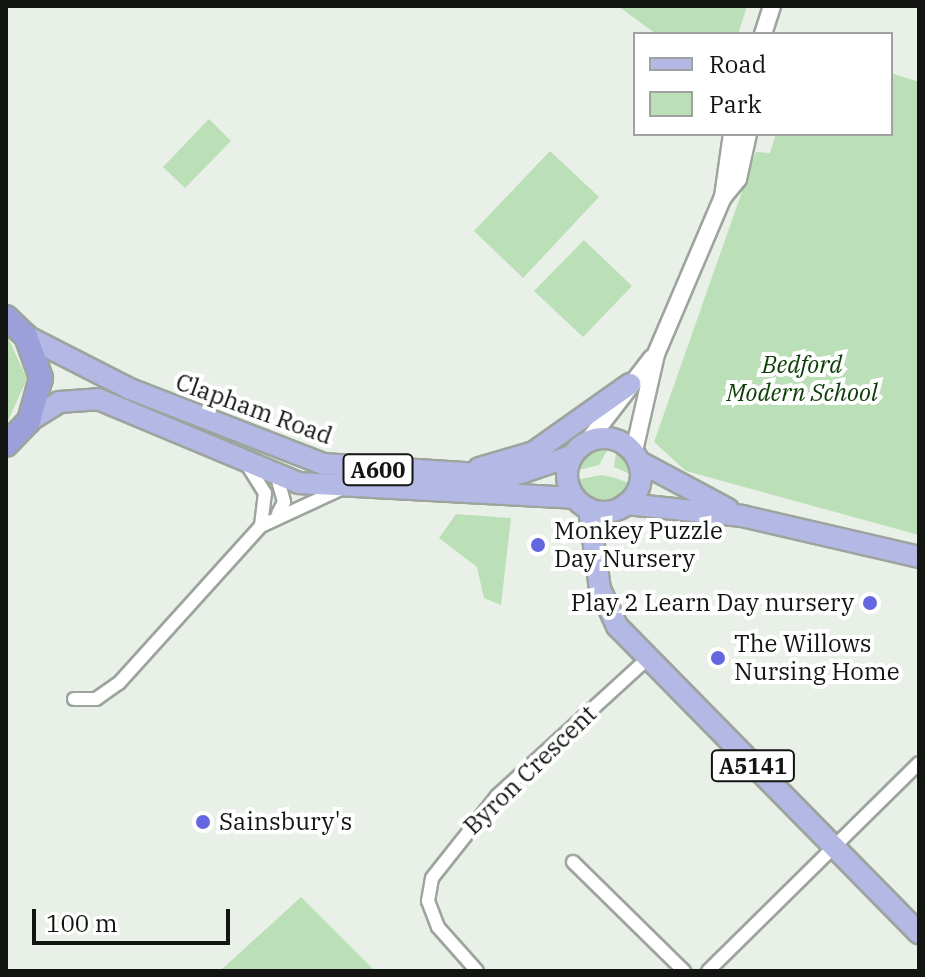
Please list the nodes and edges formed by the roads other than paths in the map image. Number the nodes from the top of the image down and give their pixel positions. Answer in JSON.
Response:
{"nodes":[{"id":1,"x":772,"y":6,"type":"edge"},
{"id":2,"x":764,"y":32,"type":"edge"},
{"id":3,"x":732,"y":136,"type":"edge"},
{"id":4,"x":748,"y":136,"type":"edge"},
{"id":5,"x":723,"y":197,"type":"junction"},
{"id":6,"x":12,"y":320,"type":"edge"},
{"id":7,"x":656,"y":354,"type":"junction"},
{"id":8,"x":630,"y":384,"type":"junction"},
{"id":9,"x":29,"y":421,"type":"junction"},
{"id":10,"x":204,"y":422,"type":"junction"},
{"id":11,"x":588,"y":441,"type":"junction"},
{"id":12,"x":6,"y":445,"type":"edge"},
{"id":13,"x":571,"y":456,"type":"junction"},
{"id":14,"x":636,"y":456,"type":"junction"},
{"id":15,"x":248,"y":466,"type":"junction"},
{"id":16,"x":464,"y":472,"type":"junction"},
{"id":17,"x":277,"y":477,"type":"junction"},
{"id":18,"x":344,"y":489,"type":"junction"},
{"id":19,"x":582,"y":504,"type":"junction"},
{"id":20,"x":621,"y":507,"type":"junction"},
{"id":21,"x":278,"y":514,"type":"junction"},
{"id":22,"x":742,"y":516,"type":"junction"},
{"id":23,"x":261,"y":526,"type":"junction"},
{"id":24,"x":595,"y":548,"type":"junction"},
{"id":25,"x":919,"y":557,"type":"edge"},
{"id":26,"x":647,"y":659,"type":"junction"},
{"id":27,"x":74,"y":699,"type":"dead end"},
{"id":28,"x":919,"y":763,"type":"edge"},
{"id":29,"x":831,"y":846,"type":"junction"},
{"id":30,"x":573,"y":862,"type":"dead end"},
{"id":31,"x":919,"y":933,"type":"edge"},
{"id":32,"x":477,"y":971,"type":"edge"},
{"id":33,"x":684,"y":971,"type":"edge"},
{"id":34,"x":708,"y":971,"type":"edge"}],
"edges":[{"from":1,"to":2,"type":"street"},
{"from":3,"to":5,"type":"street"},
{"from":4,"to":5,"type":"street"},
{"from":5,"to":7,"type":"street"},
{"from":6,"to":9,"type":"highway"},
{"from":6,"to":10,"type":"main road","name":"Clapham Road","number":"A600"},
{"from":7,"to":8,"type":"street"},
{"from":7,"to":14,"type":"street"},
{"from":8,"to":11,"type":"street"},
{"from":8,"to":16,"type":"main road"},
{"from":9,"to":12,"type":"highway"},
{"from":9,"to":15,"type":"main road","name":"Clapham Road","number":"A600"},
{"from":10,"to":16,"type":"main road","name":"Clapham Road","number":"A600"},
{"from":10,"to":17,"type":"main road"},
{"from":11,"to":13,"type":"main road","number":"A600"},
{"from":11,"to":14,"type":"main road","number":"A600"},
{"from":13,"to":16,"type":"main road","name":"Clapham Road","number":"A600"},
{"from":13,"to":19,"type":"main road"},
{"from":14,"to":20,"type":"main road"},
{"from":14,"to":22,"type":"main road","number":"A600"},
{"from":15,"to":17,"type":"main road","name":"Clapham Road","number":"A600"},
{"from":15,"to":23,"type":"street"},
{"from":17,"to":18,"type":"main road","name":"Clapham Road","number":"A600"},
{"from":17,"to":21,"type":"street"},
{"from":18,"to":19,"type":"main road","name":"Clapham Road","number":"A600"},
{"from":18,"to":21,"type":"street"},
{"from":19,"to":20,"type":"main road","number":"A600"},
{"from":19,"to":24,"type":"main road","number":"A5141"},
{"from":20,"to":22,"type":"main road","number":"A600"},
{"from":20,"to":24,"type":"main road"},
{"from":21,"to":23,"type":"street"},
{"from":22,"to":25,"type":"main road","number":"A600"},
{"from":23,"to":27,"type":"street"},
{"from":24,"to":26,"type":"main road","number":"A5141"},
{"from":26,"to":29,"type":"main road","number":"A5141"},
{"from":26,"to":32,"type":"street","name":"Byron Crescent"},
{"from":28,"to":29,"type":"street"},
{"from":29,"to":31,"type":"main road","number":"A5141"},
{"from":29,"to":34,"type":"street"},
{"from":30,"to":33,"type":"street"}]}
